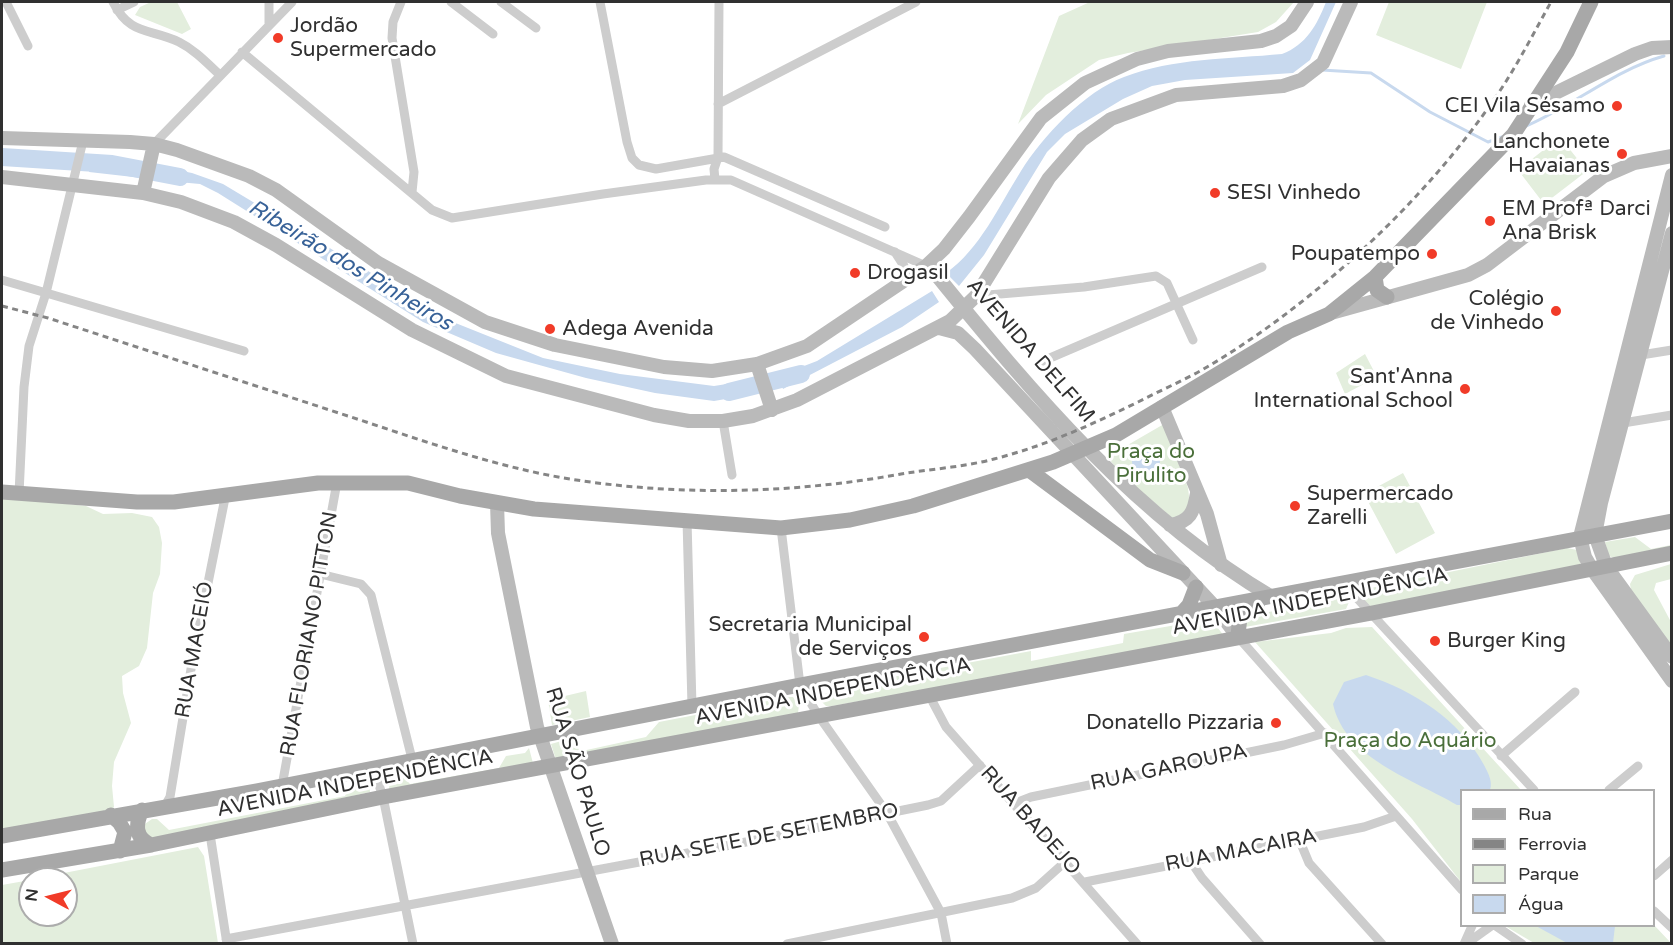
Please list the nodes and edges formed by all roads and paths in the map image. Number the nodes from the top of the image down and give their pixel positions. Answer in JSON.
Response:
{"nodes":[{"id":1,"x":6,"y":2,"type":"edge"},
{"id":2,"x":134,"y":2,"type":"edge"},
{"id":3,"x":269,"y":2,"type":"edge"},
{"id":4,"x":401,"y":2,"type":"edge"},
{"id":5,"x":451,"y":2,"type":"edge"},
{"id":6,"x":501,"y":2,"type":"edge"},
{"id":7,"x":600,"y":2,"type":"edge"},
{"id":8,"x":719,"y":2,"type":"edge"},
{"id":9,"x":916,"y":2,"type":"edge"},
{"id":10,"x":1307,"y":2,"type":"edge"},
{"id":11,"x":1351,"y":2,"type":"edge"},
{"id":12,"x":1591,"y":2,"type":"edge"},
{"id":13,"x":288,"y":3,"type":"edge"},
{"id":14,"x":115,"y":6,"type":"edge"},
{"id":15,"x":269,"y":23,"type":"junction"},
{"id":16,"x":536,"y":28,"type":"dead end"},
{"id":17,"x":493,"y":34,"type":"dead end"},
{"id":18,"x":28,"y":46,"type":"dead end"},
{"id":19,"x":1671,"y":47,"type":"edge"},
{"id":20,"x":242,"y":52,"type":"junction"},
{"id":21,"x":220,"y":75,"type":"junction"},
{"id":22,"x":718,"y":104,"type":"junction"},
{"id":23,"x":1530,"y":105,"type":"junction"},
{"id":24,"x":2,"y":138,"type":"edge"},
{"id":25,"x":84,"y":141,"type":"junction"},
{"id":26,"x":152,"y":150,"type":"junction"},
{"id":27,"x":1671,"y":156,"type":"edge"},
{"id":28,"x":718,"y":157,"type":"junction"},
{"id":29,"x":412,"y":162,"type":"junction"},
{"id":30,"x":1671,"y":175,"type":"edge"},
{"id":31,"x":2,"y":177,"type":"edge"},
{"id":32,"x":715,"y":180,"type":"junction"},
{"id":33,"x":397,"y":181,"type":"junction"},
{"id":34,"x":73,"y":182,"type":"junction"},
{"id":35,"x":144,"y":187,"type":"junction"},
{"id":36,"x":412,"y":192,"type":"junction"},
{"id":37,"x":885,"y":227,"type":"dead end"},
{"id":38,"x":1671,"y":233,"type":"edge"},
{"id":39,"x":895,"y":252,"type":"junction"},
{"id":40,"x":1262,"y":267,"type":"dead end"},
{"id":41,"x":930,"y":269,"type":"junction"},
{"id":42,"x":1375,"y":277,"type":"junction"},
{"id":43,"x":906,"y":279,"type":"junction"},
{"id":44,"x":2,"y":280,"type":"edge"},
{"id":45,"x":46,"y":293,"type":"junction"},
{"id":46,"x":976,"y":296,"type":"junction"},
{"id":47,"x":1387,"y":297,"type":"junction"},
{"id":48,"x":1178,"y":303,"type":"junction"},
{"id":49,"x":960,"y":304,"type":"junction"},
{"id":50,"x":1329,"y":314,"type":"junction"},
{"id":51,"x":939,"y":328,"type":"junction"},
{"id":52,"x":1193,"y":340,"type":"dead end"},
{"id":53,"x":1671,"y":350,"type":"edge"},
{"id":54,"x":244,"y":351,"type":"dead end"},
{"id":55,"x":1641,"y":355,"type":"junction"},
{"id":56,"x":1625,"y":358,"type":"junction"},
{"id":57,"x":1043,"y":361,"type":"dead end"},
{"id":58,"x":757,"y":364,"type":"junction"},
{"id":59,"x":1161,"y":407,"type":"junction"},
{"id":60,"x":771,"y":408,"type":"junction"},
{"id":61,"x":1671,"y":415,"type":"edge"},
{"id":62,"x":723,"y":421,"type":"junction"},
{"id":63,"x":1623,"y":423,"type":"junction"},
{"id":64,"x":1608,"y":426,"type":"junction"},
{"id":65,"x":1029,"y":470,"type":"junction"},
{"id":66,"x":732,"y":475,"type":"dead end"},
{"id":67,"x":337,"y":482,"type":"junction"},
{"id":68,"x":2,"y":492,"type":"edge"},
{"id":69,"x":226,"y":493,"type":"junction"},
{"id":70,"x":1197,"y":493,"type":"junction"},
{"id":71,"x":19,"y":494,"type":"junction"},
{"id":72,"x":497,"y":503,"type":"junction"},
{"id":73,"x":687,"y":520,"type":"junction"},
{"id":74,"x":1671,"y":521,"type":"edge"},
{"id":75,"x":1170,"y":525,"type":"junction"},
{"id":76,"x":781,"y":528,"type":"junction"},
{"id":77,"x":1588,"y":536,"type":"junction"},
{"id":78,"x":1671,"y":553,"type":"edge"},
{"id":79,"x":1221,"y":565,"type":"junction"},
{"id":80,"x":1599,"y":568,"type":"junction"},
{"id":81,"x":1183,"y":573,"type":"junction"},
{"id":82,"x":320,"y":574,"type":"junction"},
{"id":83,"x":1343,"y":583,"type":"junction"},
{"id":84,"x":1196,"y":587,"type":"junction"},
{"id":85,"x":1272,"y":597,"type":"junction"},
{"id":86,"x":1216,"y":608,"type":"junction"},
{"id":87,"x":1372,"y":613,"type":"junction"},
{"id":88,"x":1180,"y":615,"type":"junction"},
{"id":89,"x":1238,"y":637,"type":"junction"},
{"id":90,"x":1671,"y":657,"type":"edge"},
{"id":91,"x":1671,"y":681,"type":"edge"},
{"id":92,"x":800,"y":685,"type":"junction"},
{"id":93,"x":1575,"y":692,"type":"dead end"},
{"id":94,"x":929,"y":695,"type":"junction"},
{"id":95,"x":692,"y":706,"type":"junction"},
{"id":96,"x":818,"y":716,"type":"junction"},
{"id":97,"x":1325,"y":733,"type":"junction"},
{"id":98,"x":539,"y":734,"type":"junction"},
{"id":99,"x":1501,"y":756,"type":"junction"},
{"id":100,"x":412,"y":759,"type":"junction"},
{"id":101,"x":980,"y":765,"type":"junction"},
{"id":102,"x":1638,"y":766,"type":"dead end"},
{"id":103,"x":373,"y":767,"type":"junction"},
{"id":104,"x":549,"y":767,"type":"junction"},
{"id":105,"x":282,"y":786,"type":"junction"},
{"id":106,"x":1533,"y":789,"type":"edge"},
{"id":107,"x":1610,"y":789,"type":"edge"},
{"id":108,"x":383,"y":797,"type":"junction"},
{"id":109,"x":1013,"y":804,"type":"junction"},
{"id":110,"x":165,"y":806,"type":"junction"},
{"id":111,"x":142,"y":810,"type":"junction"},
{"id":112,"x":887,"y":813,"type":"junction"},
{"id":113,"x":111,"y":815,"type":"junction"},
{"id":114,"x":1396,"y":816,"type":"junction"},
{"id":115,"x":210,"y":834,"type":"junction"},
{"id":116,"x":2,"y":836,"type":"edge"},
{"id":117,"x":1299,"y":839,"type":"junction"},
{"id":118,"x":151,"y":845,"type":"junction"},
{"id":119,"x":120,"y":851,"type":"junction"},
{"id":120,"x":1190,"y":860,"type":"junction"},
{"id":121,"x":1671,"y":860,"type":"edge"},
{"id":122,"x":1065,"y":862,"type":"junction"},
{"id":123,"x":2,"y":870,"type":"edge"},
{"id":124,"x":585,"y":871,"type":"junction"},
{"id":125,"x":1655,"y":874,"type":"edge"},
{"id":126,"x":1085,"y":882,"type":"junction"},
{"id":127,"x":1460,"y":889,"type":"edge"},
{"id":128,"x":406,"y":907,"type":"junction"},
{"id":129,"x":941,"y":913,"type":"junction"},
{"id":130,"x":1655,"y":913,"type":"edge"},
{"id":131,"x":1472,"y":927,"type":"edge"},
{"id":132,"x":1491,"y":927,"type":"edge"},
{"id":133,"x":1495,"y":927,"type":"edge"},
{"id":134,"x":1671,"y":928,"type":"edge"},
{"id":135,"x":227,"y":941,"type":"edge"},
{"id":136,"x":413,"y":944,"type":"edge"},
{"id":137,"x":612,"y":944,"type":"edge"},
{"id":138,"x":787,"y":944,"type":"edge"},
{"id":139,"x":947,"y":944,"type":"edge"},
{"id":140,"x":1137,"y":944,"type":"edge"},
{"id":141,"x":1260,"y":944,"type":"edge"},
{"id":142,"x":1382,"y":944,"type":"edge"},
{"id":143,"x":1465,"y":944,"type":"edge"},
{"id":144,"x":1522,"y":944,"type":"edge"}],
"edges":[{"from":1,"to":18,"type":"street"},
{"from":2,"to":14,"type":"street"},
{"from":3,"to":15,"type":"street"},
{"from":4,"to":29,"type":"street"},
{"from":5,"to":17,"type":"street"},
{"from":6,"to":16,"type":"street"},
{"from":7,"to":28,"type":"street"},
{"from":8,"to":22,"type":"street"},
{"from":9,"to":22,"type":"street"},
{"from":10,"to":41,"type":"street"},
{"from":11,"to":46,"type":"street"},
{"from":12,"to":23,"type":"main road"},
{"from":13,"to":15,"type":"street"},
{"from":14,"to":21,"type":"street"},
{"from":15,"to":20,"type":"street"},
{"from":19,"to":23,"type":"street"},
{"from":20,"to":21,"type":"street"},
{"from":20,"to":33,"type":"street"},
{"from":21,"to":26,"type":"street"},
{"from":22,"to":28,"type":"street"},
{"from":23,"to":42,"type":"main road"},
{"from":24,"to":25,"type":"street"},
{"from":25,"to":26,"type":"street"},
{"from":25,"to":34,"type":"street"},
{"from":26,"to":35,"type":"street"},
{"from":26,"to":58,"type":"street"},
{"from":27,"to":47,"type":"street"},
{"from":28,"to":32,"type":"street"},
{"from":28,"to":37,"type":"street"},
{"from":29,"to":33,"type":"street"},
{"from":29,"to":36,"type":"street"},
{"from":30,"to":56,"type":"street"},
{"from":31,"to":34,"type":"street"},
{"from":32,"to":36,"type":"street"},
{"from":32,"to":39,"type":"street"},
{"from":33,"to":36,"type":"street"},
{"from":34,"to":35,"type":"street"},
{"from":34,"to":45,"type":"street"},
{"from":35,"to":62,"type":"street"},
{"from":38,"to":55,"type":"street"},
{"from":39,"to":41,"type":"street"},
{"from":39,"to":43,"type":"street"},
{"from":40,"to":48,"type":"street"},
{"from":41,"to":43,"type":"street"},
{"from":41,"to":49,"type":"street","name":"AVENIDA DELFIM"},
{"from":42,"to":47,"type":"main road"},
{"from":42,"to":50,"type":"main road"},
{"from":43,"to":58,"type":"street"},
{"from":44,"to":45,"type":"street"},
{"from":45,"to":54,"type":"street"},
{"from":45,"to":71,"type":"street"},
{"from":46,"to":48,"type":"street"},
{"from":46,"to":49,"type":"street"},
{"from":47,"to":50,"type":"street"},
{"from":48,"to":52,"type":"street"},
{"from":48,"to":57,"type":"street"},
{"from":49,"to":51,"type":"street"},
{"from":49,"to":75,"type":"street","name":"AVENIDA DELFIM"},
{"from":50,"to":59,"type":"main road"},
{"from":51,"to":60,"type":"street"},
{"from":51,"to":81,"type":"street","name":"AVENIDA DELFIM"},
{"from":53,"to":55,"type":"street"},
{"from":55,"to":56,"type":"street"},
{"from":55,"to":63,"type":"street"},
{"from":56,"to":64,"type":"street"},
{"from":58,"to":60,"type":"street"},
{"from":59,"to":65,"type":"main road"},
{"from":59,"to":70,"type":"street"},
{"from":60,"to":62,"type":"street"},
{"from":61,"to":63,"type":"street"},
{"from":62,"to":66,"type":"street"},
{"from":63,"to":64,"type":"street"},
{"from":63,"to":77,"type":"street"},
{"from":64,"to":77,"type":"street"},
{"from":65,"to":76,"type":"main road"},
{"from":65,"to":81,"type":"main road"},
{"from":67,"to":69,"type":"main road"},
{"from":67,"to":72,"type":"main road"},
{"from":67,"to":82,"type":"street","name":"RUA FLORIANO PITTON"},
{"from":68,"to":71,"type":"main road"},
{"from":69,"to":71,"type":"main road"},
{"from":69,"to":110,"type":"street","name":"RUA MACEIÓ"},
{"from":70,"to":75,"type":"street"},
{"from":70,"to":79,"type":"street"},
{"from":72,"to":73,"type":"main road"},
{"from":72,"to":98,"type":"street","name":"RUA SÃO PAULO"},
{"from":73,"to":76,"type":"main road"},
{"from":73,"to":95,"type":"street"},
{"from":74,"to":77,"type":"main road","name":"AVENIDA INDEPENDÊNCIA"},
{"from":75,"to":79,"type":"street","name":"AVENIDA DELFIM"},
{"from":76,"to":92,"type":"street"},
{"from":77,"to":80,"type":"street"},
{"from":77,"to":83,"type":"main road","name":"AVENIDA INDEPENDÊNCIA"},
{"from":78,"to":80,"type":"main road","name":"AVENIDA INDEPENDÊNCIA"},
{"from":79,"to":85,"type":"street","name":"AVENIDA DELFIM"},
{"from":80,"to":87,"type":"main road","name":"AVENIDA INDEPENDÊNCIA"},
{"from":80,"to":90,"type":"street"},
{"from":80,"to":91,"type":"street"},
{"from":81,"to":84,"type":"street","name":"AVENIDA DELFIM"},
{"from":82,"to":100,"type":"street"},
{"from":82,"to":105,"type":"street","name":"RUA FLORIANO PITTON"},
{"from":83,"to":85,"type":"main road","name":"AVENIDA INDEPENDÊNCIA"},
{"from":83,"to":87,"type":"street"},
{"from":84,"to":86,"type":"street","name":"AVENIDA DELFIM"},
{"from":84,"to":88,"type":"main road"},
{"from":85,"to":86,"type":"main road","name":"AVENIDA INDEPENDÊNCIA"},
{"from":85,"to":89,"type":"main road"},
{"from":86,"to":88,"type":"main road","name":"AVENIDA INDEPENDÊNCIA"},
{"from":86,"to":89,"type":"street","name":"AVENIDA DELFIM"},
{"from":87,"to":89,"type":"main road","name":"AVENIDA INDEPENDÊNCIA"},
{"from":87,"to":99,"type":"street"},
{"from":88,"to":92,"type":"main road","name":"AVENIDA INDEPENDÊNCIA"},
{"from":89,"to":94,"type":"main road","name":"AVENIDA INDEPENDÊNCIA"},
{"from":89,"to":97,"type":"street"},
{"from":92,"to":95,"type":"main road","name":"AVENIDA INDEPENDÊNCIA"},
{"from":92,"to":96,"type":"street"},
{"from":93,"to":99,"type":"street"},
{"from":94,"to":96,"type":"main road","name":"AVENIDA INDEPENDÊNCIA"},
{"from":94,"to":101,"type":"street","name":"RUA BADEJO"},
{"from":95,"to":98,"type":"main road","name":"AVENIDA INDEPENDÊNCIA"},
{"from":96,"to":104,"type":"main road","name":"AVENIDA INDEPENDÊNCIA"},
{"from":96,"to":112,"type":"street"},
{"from":97,"to":109,"type":"street","name":"RUA GAROUPA"},
{"from":97,"to":114,"type":"street"},
{"from":98,"to":100,"type":"main road","name":"AVENIDA INDEPENDÊNCIA"},
{"from":98,"to":104,"type":"street","name":"RUA SÃO PAULO"},
{"from":99,"to":106,"type":"street"},
{"from":100,"to":103,"type":"main road","name":"AVENIDA INDEPENDÊNCIA"},
{"from":101,"to":109,"type":"street","name":"RUA BADEJO"},
{"from":101,"to":112,"type":"street","name":"RUA SETE DE SETEMBRO"},
{"from":102,"to":107,"type":"street"},
{"from":103,"to":105,"type":"main road","name":"AVENIDA INDEPENDÊNCIA"},
{"from":103,"to":108,"type":"street"},
{"from":104,"to":108,"type":"main road","name":"AVENIDA INDEPENDÊNCIA"},
{"from":104,"to":124,"type":"street","name":"RUA SÃO PAULO"},
{"from":105,"to":110,"type":"main road","name":"AVENIDA INDEPENDÊNCIA"},
{"from":108,"to":115,"type":"main road","name":"AVENIDA INDEPENDÊNCIA"},
{"from":108,"to":128,"type":"street"},
{"from":109,"to":122,"type":"street","name":"RUA BADEJO"},
{"from":110,"to":111,"type":"main road","name":"AVENIDA INDEPENDÊNCIA"},
{"from":111,"to":113,"type":"main road","name":"AVENIDA INDEPENDÊNCIA"},
{"from":111,"to":118,"type":"main road"},
{"from":112,"to":124,"type":"street","name":"RUA SETE DE SETEMBRO"},
{"from":112,"to":129,"type":"street"},
{"from":113,"to":116,"type":"main road","name":"AVENIDA INDEPENDÊNCIA"},
{"from":113,"to":119,"type":"main road"},
{"from":114,"to":117,"type":"street","name":"RUA MACAIRA"},
{"from":114,"to":127,"type":"street"},
{"from":115,"to":118,"type":"main road","name":"AVENIDA INDEPENDÊNCIA"},
{"from":115,"to":135,"type":"street"},
{"from":117,"to":120,"type":"street","name":"RUA MACAIRA"},
{"from":117,"to":142,"type":"street"},
{"from":118,"to":119,"type":"main road","name":"AVENIDA INDEPENDÊNCIA"},
{"from":119,"to":123,"type":"main road","name":"AVENIDA INDEPENDÊNCIA"},
{"from":120,"to":126,"type":"street","name":"RUA MACAIRA"},
{"from":120,"to":141,"type":"street"},
{"from":121,"to":125,"type":"street"},
{"from":122,"to":126,"type":"street","name":"RUA BADEJO"},
{"from":122,"to":129,"type":"street"},
{"from":124,"to":128,"type":"street","name":"RUA SETE DE SETEMBRO"},
{"from":124,"to":137,"type":"street","name":"RUA SÃO PAULO"},
{"from":126,"to":140,"type":"street","name":"RUA BADEJO"},
{"from":128,"to":135,"type":"street","name":"RUA SETE DE SETEMBRO"},
{"from":128,"to":136,"type":"street"},
{"from":129,"to":138,"type":"street"},
{"from":129,"to":139,"type":"street"},
{"from":130,"to":134,"type":"street"},
{"from":131,"to":143,"type":"street"},
{"from":132,"to":143,"type":"street"},
{"from":133,"to":144,"type":"street"}]}
